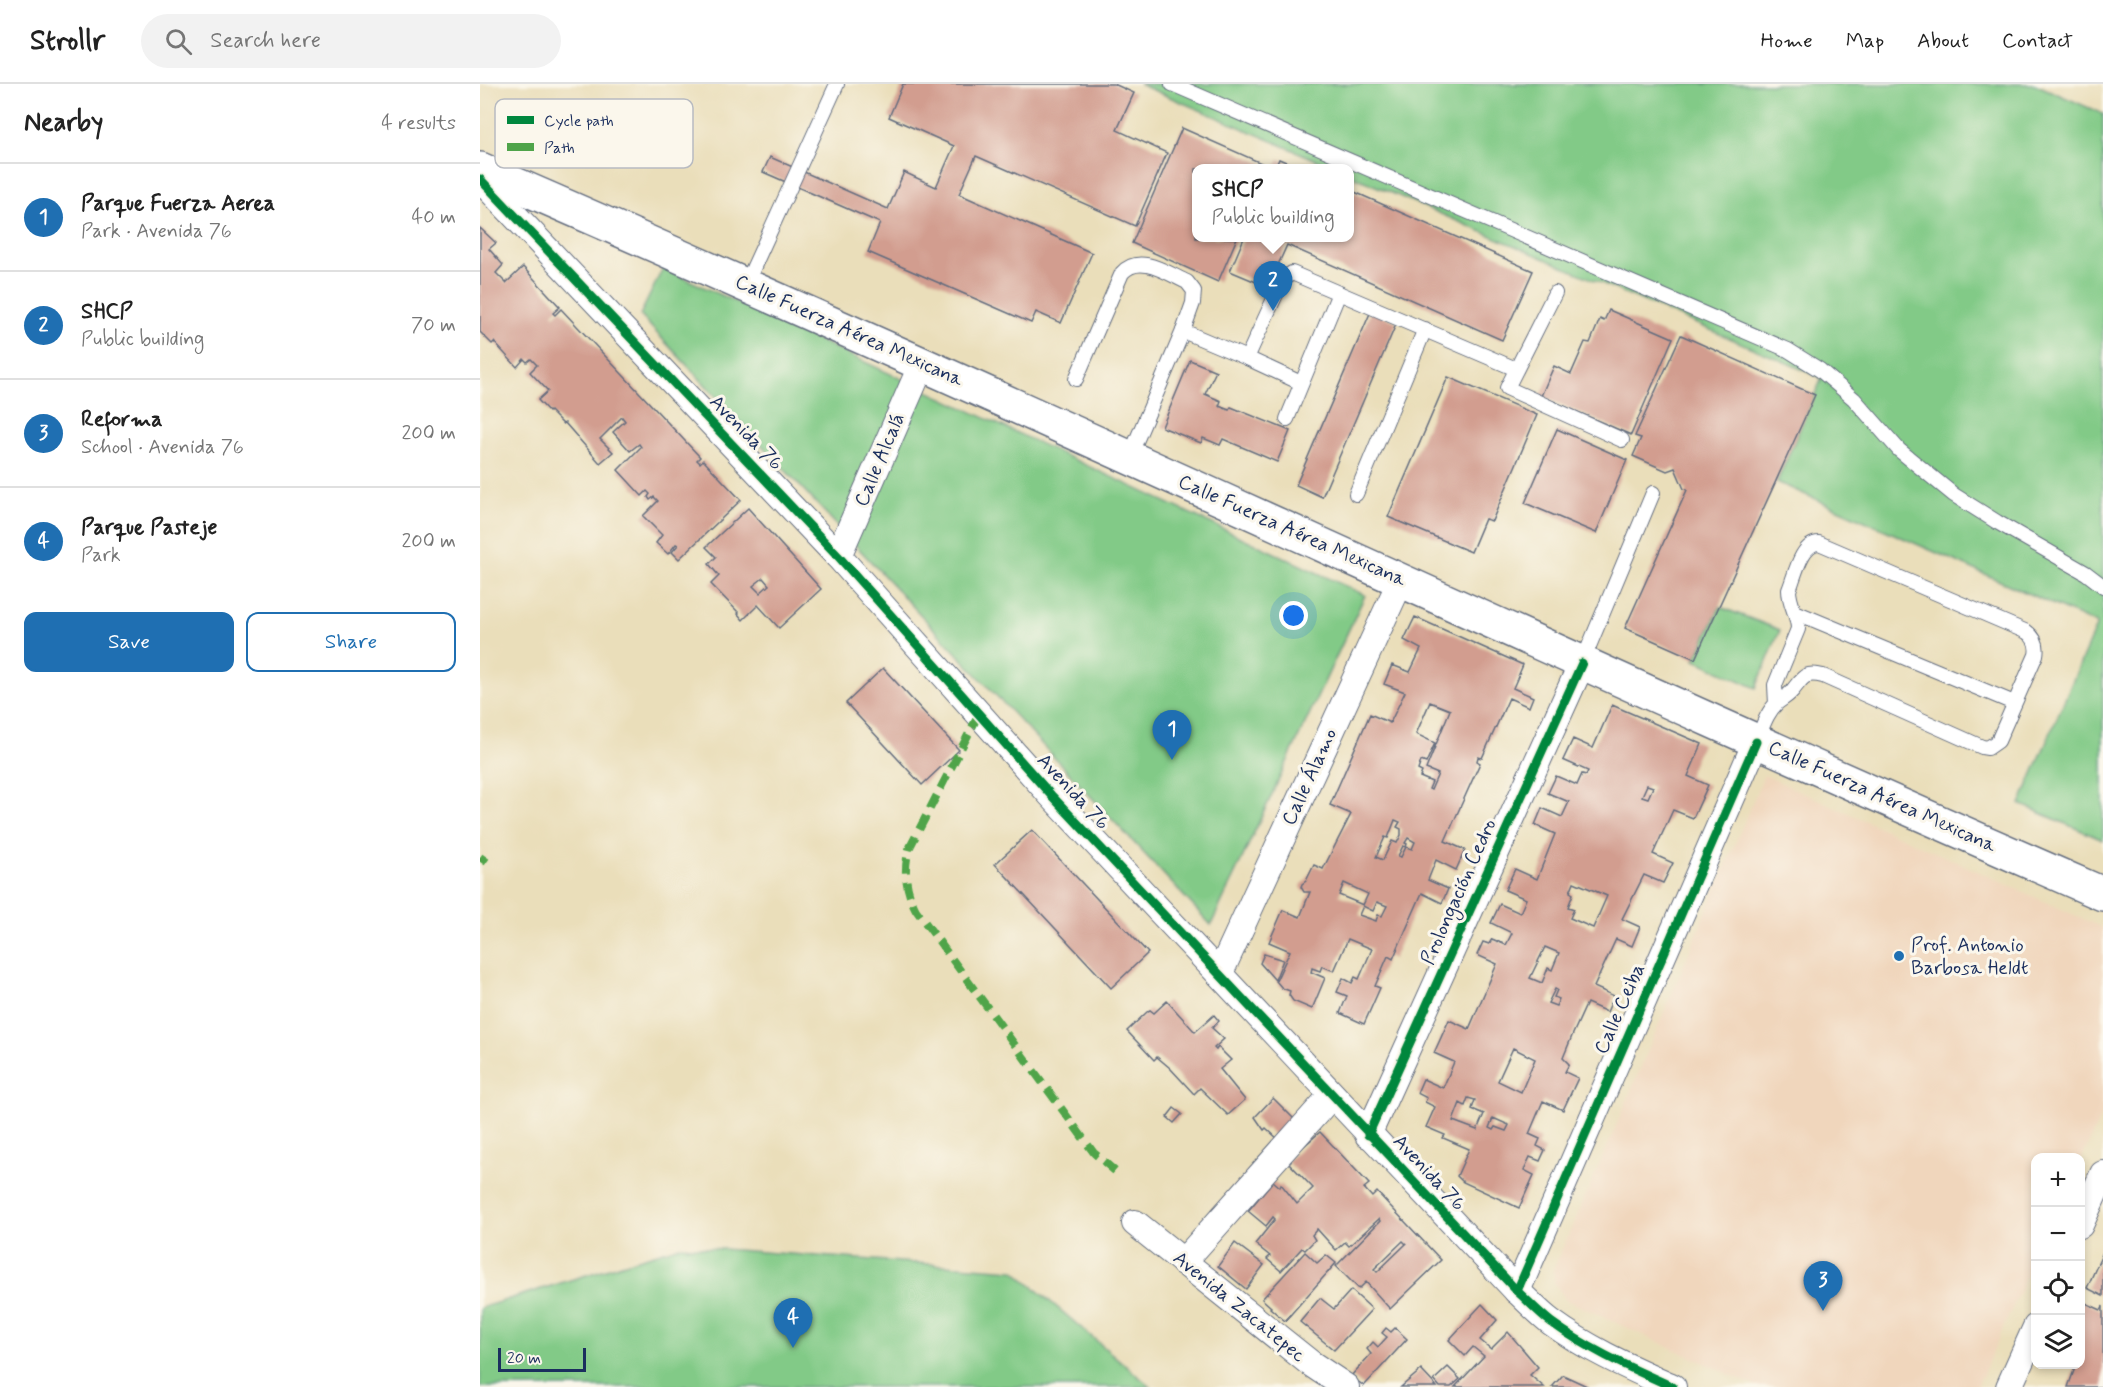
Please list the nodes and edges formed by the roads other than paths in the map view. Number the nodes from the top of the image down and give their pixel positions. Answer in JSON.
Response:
{"nodes":[{"id":1,"x":837,"y":84,"type":"edge"},
{"id":2,"x":1172,"y":84,"type":"edge"},
{"id":3,"x":480,"y":169,"type":"edge"},
{"id":4,"x":480,"y":179,"type":"edge"},
{"id":5,"x":746,"y":284,"type":"junction"},
{"id":6,"x":1339,"y":293,"type":"junction"},
{"id":7,"x":1555,"y":293,"type":"dead end"},
{"id":8,"x":1425,"y":329,"type":"junction"},
{"id":9,"x":1183,"y":331,"type":"junction"},
{"id":10,"x":1247,"y":358,"type":"junction"},
{"id":11,"x":922,"y":364,"type":"junction"},
{"id":12,"x":1516,"y":369,"type":"junction"},
{"id":13,"x":1076,"y":378,"type":"dead end"},
{"id":14,"x":1301,"y":383,"type":"junction"},
{"id":15,"x":1287,"y":419,"type":"dead end"},
{"id":16,"x":1622,"y":440,"type":"dead end"},
{"id":17,"x":1130,"y":458,"type":"junction"},
{"id":18,"x":1653,"y":493,"type":"dead end"},
{"id":19,"x":1356,"y":494,"type":"dead end"},
{"id":20,"x":838,"y":556,"type":"junction"},
{"id":21,"x":1401,"y":580,"type":"junction"},
{"id":22,"x":2103,"y":585,"type":"edge"},
{"id":23,"x":1795,"y":612,"type":"junction"},
{"id":24,"x":1582,"y":663,"type":"junction"},
{"id":25,"x":2014,"y":703,"type":"junction"},
{"id":26,"x":1776,"y":704,"type":"junction"},
{"id":27,"x":1756,"y":742,"type":"junction"},
{"id":28,"x":2103,"y":894,"type":"edge"},
{"id":29,"x":1220,"y":974,"type":"junction"},
{"id":30,"x":1332,"y":1095,"type":"junction"},
{"id":31,"x":1368,"y":1135,"type":"junction"},
{"id":32,"x":2103,"y":1174,"type":"edge"},
{"id":33,"x":2085,"y":1214,"type":"edge"},
{"id":34,"x":1135,"y":1224,"type":"dead end"},
{"id":35,"x":1183,"y":1262,"type":"junction"},
{"id":36,"x":1517,"y":1291,"type":"junction"},
{"id":37,"x":2031,"y":1338,"type":"edge"},
{"id":38,"x":1346,"y":1387,"type":"edge"},
{"id":39,"x":1673,"y":1387,"type":"edge"},
{"id":40,"x":2009,"y":1387,"type":"edge"}],
"edges":[{"from":1,"to":5,"type":"lane"},
{"from":2,"to":22,"type":"lane"},
{"from":3,"to":5,"type":"main road","name":"Calle Fuerza Aérea Mexicana"},
{"from":4,"to":20,"type":"street","name":"Avenida 76"},
{"from":5,"to":11,"type":"main road","name":"Calle Fuerza Aérea Mexicana"},
{"from":6,"to":8,"type":"lane"},
{"from":6,"to":10,"type":"lane"},
{"from":6,"to":14,"type":"lane"},
{"from":7,"to":12,"type":"lane"},
{"from":8,"to":12,"type":"lane"},
{"from":8,"to":19,"type":"lane"},
{"from":9,"to":10,"type":"lane"},
{"from":9,"to":13,"type":"lane"},
{"from":9,"to":17,"type":"lane"},
{"from":10,"to":14,"type":"lane"},
{"from":11,"to":17,"type":"main road","name":"Calle Fuerza Aérea Mexicana"},
{"from":11,"to":20,"type":"street","name":"Calle Alcalá"},
{"from":12,"to":16,"type":"lane"},
{"from":14,"to":15,"type":"lane"},
{"from":17,"to":21,"type":"main road","name":"Calle Fuerza Aérea Mexicana"},
{"from":18,"to":24,"type":"lane"},
{"from":20,"to":29,"type":"street","name":"Avenida 76"},
{"from":21,"to":24,"type":"main road","name":"Calle Fuerza Aérea Mexicana"},
{"from":21,"to":29,"type":"street","name":"Calle Álamo"},
{"from":23,"to":25,"type":"lane"},
{"from":23,"to":25,"type":"lane"},
{"from":23,"to":26,"type":"lane"},
{"from":24,"to":27,"type":"main road","name":"Calle Fuerza Aérea Mexicana"},
{"from":24,"to":31,"type":"street","name":"Prolongación Cedro"},
{"from":25,"to":26,"type":"lane"},
{"from":26,"to":27,"type":"lane"},
{"from":27,"to":28,"type":"main road","name":"Calle Fuerza Aérea Mexicana"},
{"from":27,"to":36,"type":"street","name":"Calle Ceiba"},
{"from":29,"to":30,"type":"street","name":"Avenida 76"},
{"from":30,"to":31,"type":"street","name":"Avenida 76"},
{"from":30,"to":35,"type":"street"},
{"from":31,"to":36,"type":"street","name":"Avenida 76"},
{"from":32,"to":33,"type":"street"},
{"from":34,"to":35,"type":"street","name":"Avenida Zacatepec"},
{"from":35,"to":38,"type":"street","name":"Avenida Zacatepec"},
{"from":36,"to":39,"type":"street","name":"Avenida 76"},
{"from":37,"to":40,"type":"street"}]}
